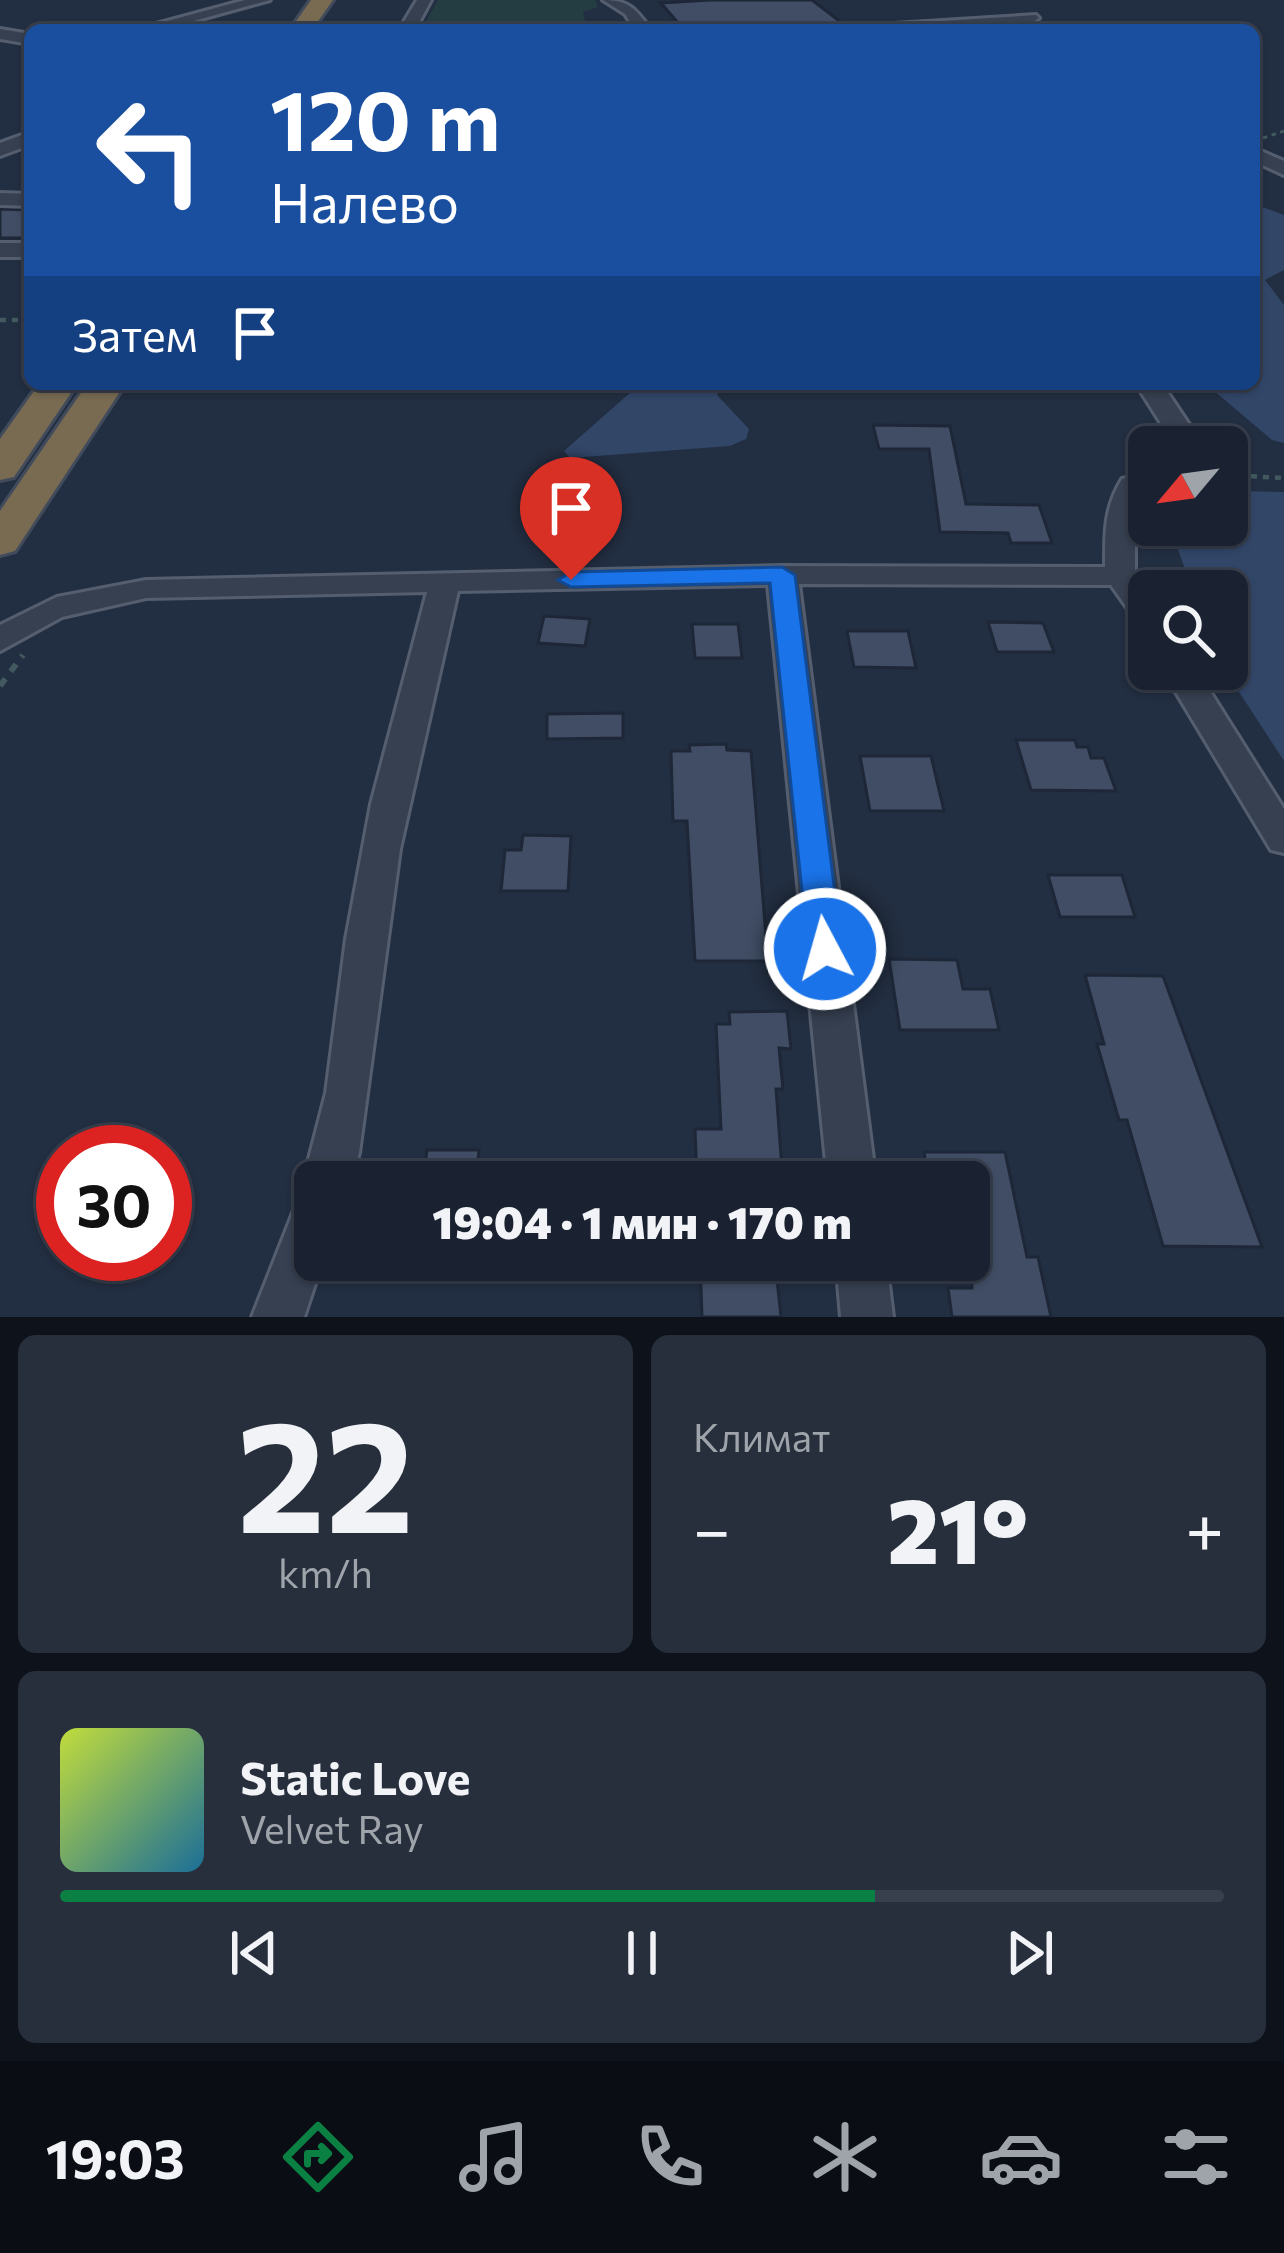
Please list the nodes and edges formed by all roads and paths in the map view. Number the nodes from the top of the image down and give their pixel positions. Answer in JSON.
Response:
{"nodes":[{"id":1,"x":263,"y":0,"type":"edge"},
{"id":2,"x":610,"y":0,"type":"edge"},
{"id":3,"x":1010,"y":0,"type":"edge"},
{"id":4,"x":637,"y":6,"type":"edge"},
{"id":5,"x":1031,"y":18,"type":"junction"},
{"id":6,"x":166,"y":24,"type":"edge"},
{"id":7,"x":954,"y":24,"type":"edge"},
{"id":8,"x":1040,"y":24,"type":"edge"},
{"id":9,"x":54,"y":390,"type":"edge"},
{"id":10,"x":102,"y":390,"type":"edge"},
{"id":11,"x":1153,"y":390,"type":"edge"},
{"id":12,"x":1176,"y":426,"type":"edge"},
{"id":13,"x":0,"y":468,"type":"edge"},
{"id":14,"x":1248,"y":477,"type":"edge"},
{"id":15,"x":1284,"y":478,"type":"edge"},
{"id":16,"x":1110,"y":480,"type":"dead end"},
{"id":17,"x":1128,"y":480,"type":"edge"},
{"id":18,"x":1128,"y":494,"type":"edge"},
{"id":19,"x":0,"y":542,"type":"edge"},
{"id":20,"x":782,"y":575,"type":"junction"},
{"id":21,"x":1120,"y":576,"type":"junction"},
{"id":22,"x":445,"y":582,"type":"junction"},
{"id":23,"x":1128,"y":587,"type":"edge"},
{"id":24,"x":0,"y":641,"type":"edge"},
{"id":25,"x":1192,"y":690,"type":"edge"},
{"id":26,"x":1284,"y":840,"type":"edge"},
{"id":27,"x":335,"y":1161,"type":"edge"},
{"id":28,"x":850,"y":1161,"type":"edge"},
{"id":29,"x":294,"y":1273,"type":"edge"},
{"id":30,"x":863,"y":1281,"type":"edge"},
{"id":31,"x":278,"y":1317,"type":"edge"},
{"id":32,"x":867,"y":1317,"type":"edge"}],
"edges":[{"from":1,"to":6,"type":"street"},
{"from":2,"to":4,"type":"street"},
{"from":3,"to":5,"type":"street"},
{"from":5,"to":7,"type":"street"},
{"from":5,"to":8,"type":"street"},
{"from":9,"to":13,"type":"highway"},
{"from":10,"to":19,"type":"highway"},
{"from":11,"to":12,"type":"street"},
{"from":14,"to":15,"type":"path"},
{"from":16,"to":17,"type":"street"},
{"from":18,"to":21,"type":"street"},
{"from":20,"to":21,"type":"street"},
{"from":20,"to":22,"type":"street"},
{"from":20,"to":28,"type":"street"},
{"from":21,"to":23,"type":"street"},
{"from":22,"to":24,"type":"street"},
{"from":22,"to":27,"type":"street"},
{"from":25,"to":26,"type":"street"},
{"from":29,"to":31,"type":"street"},
{"from":30,"to":32,"type":"street"}]}
